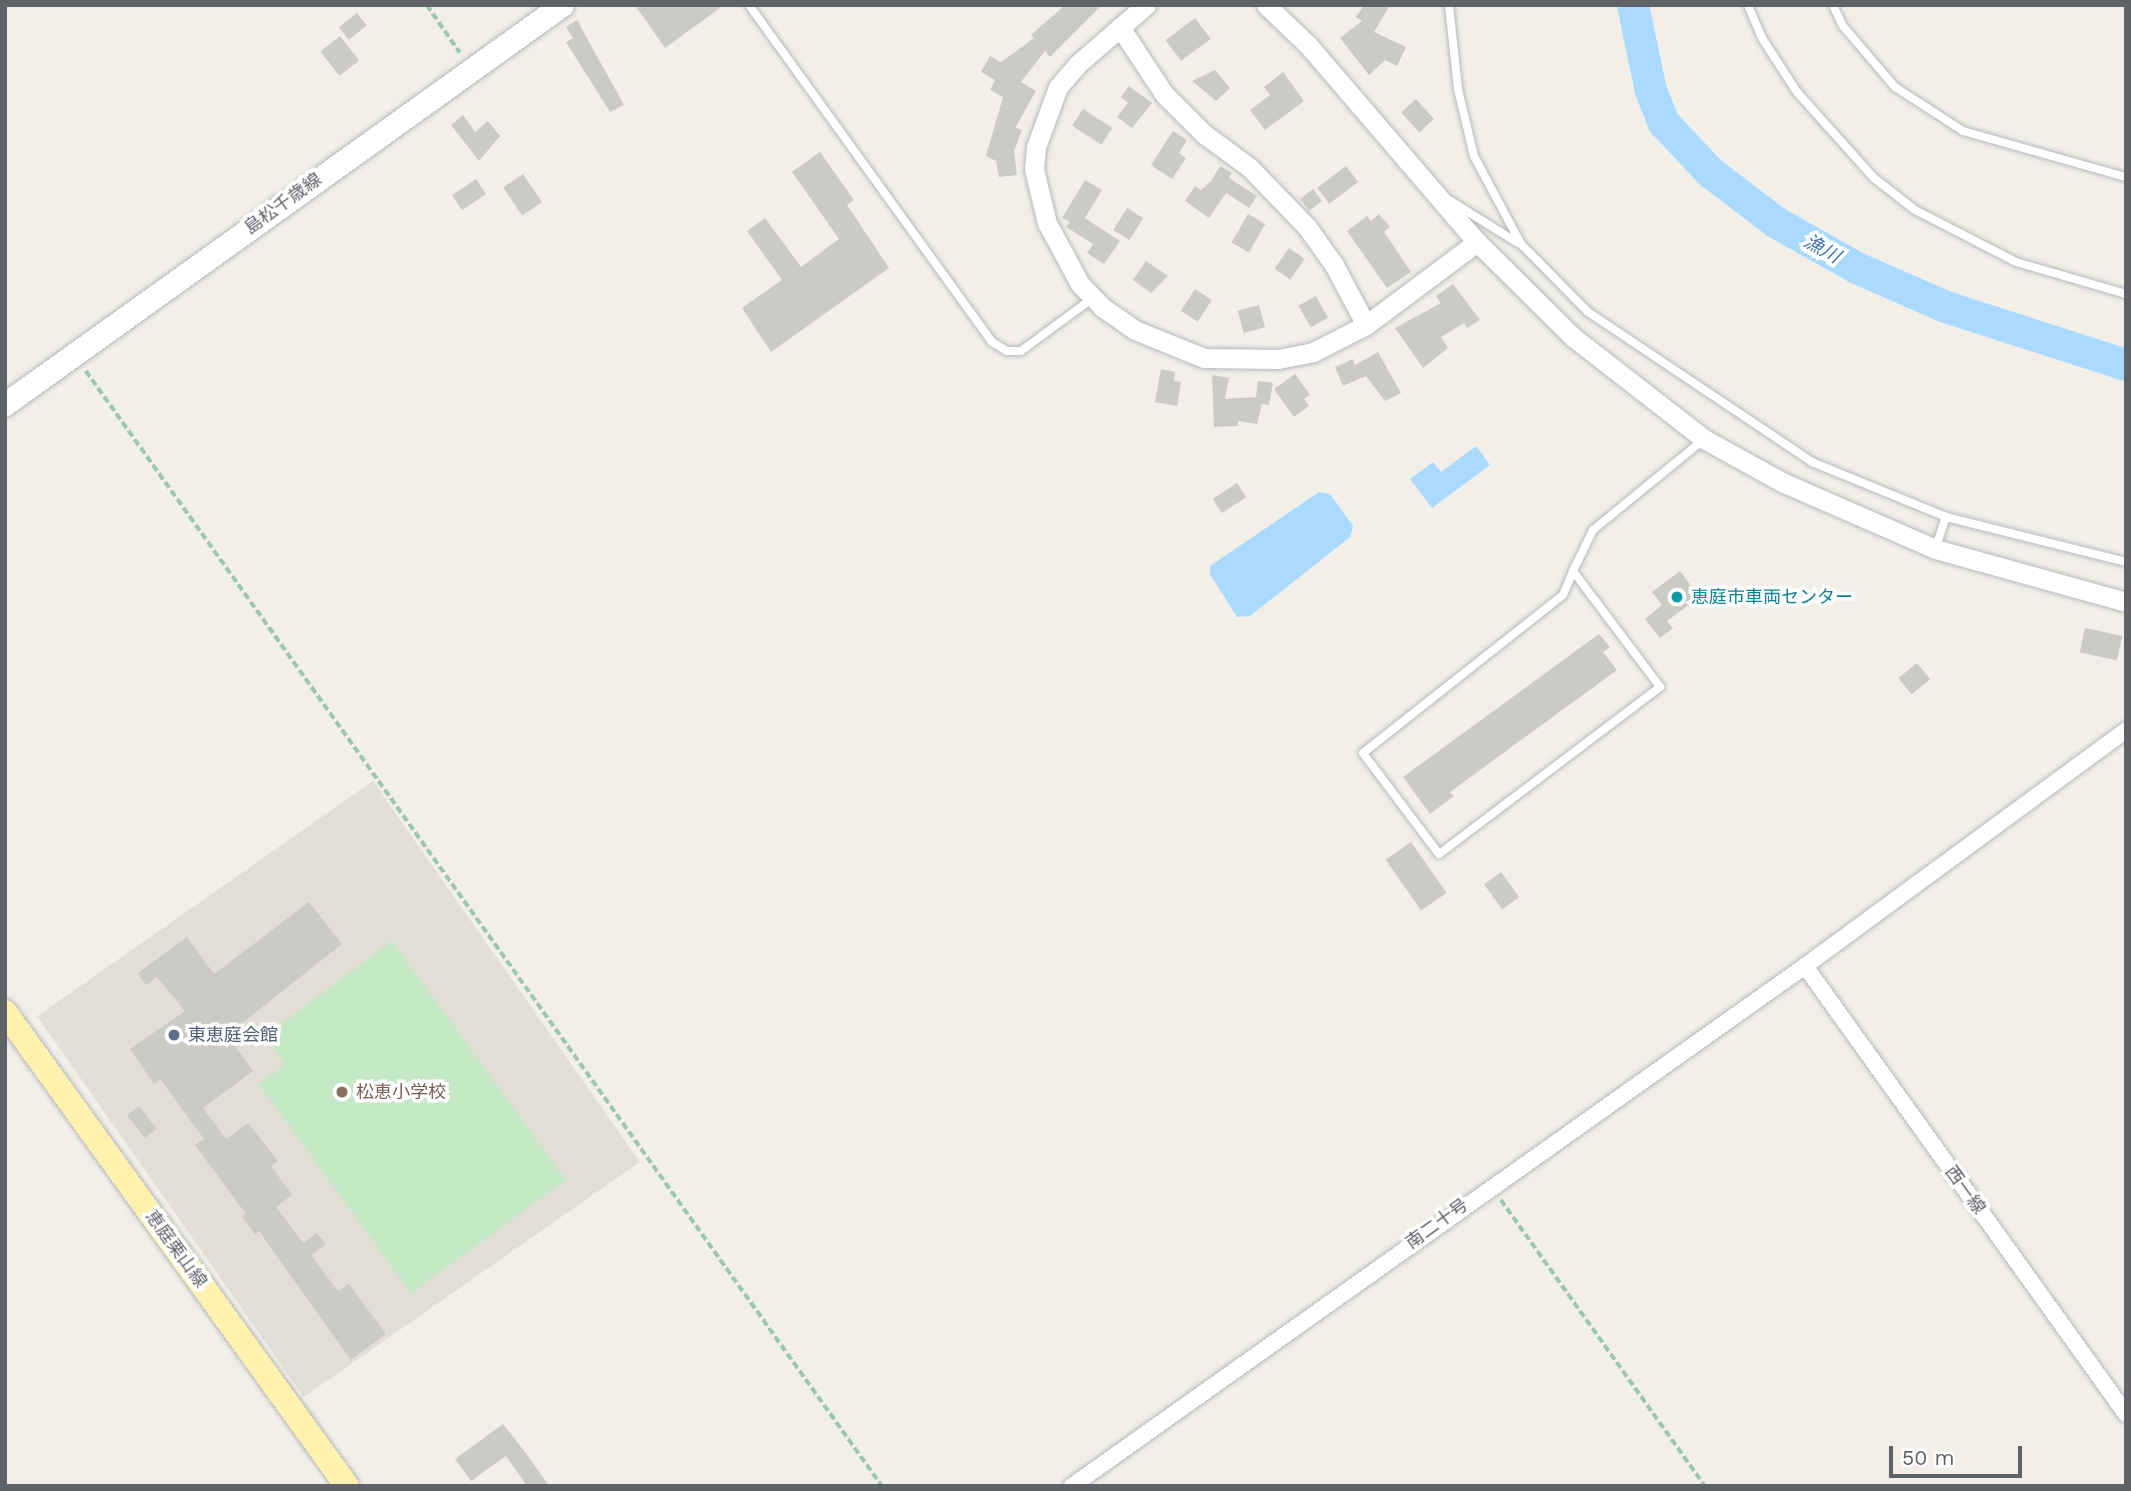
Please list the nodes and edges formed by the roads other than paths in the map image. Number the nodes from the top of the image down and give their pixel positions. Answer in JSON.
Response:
{"nodes":[{"id":1,"x":562,"y":5,"type":"edge"},
{"id":2,"x":749,"y":5,"type":"edge"},
{"id":3,"x":1146,"y":5,"type":"edge"},
{"id":4,"x":1266,"y":5,"type":"edge"},
{"id":5,"x":1449,"y":5,"type":"edge"},
{"id":6,"x":1748,"y":5,"type":"edge"},
{"id":7,"x":1833,"y":5,"type":"edge"},
{"id":8,"x":1120,"y":27,"type":"junction"},
{"id":9,"x":2126,"y":177,"type":"edge"},
{"id":10,"x":1437,"y":192,"type":"junction"},
{"id":11,"x":1477,"y":242,"type":"junction"},
{"id":12,"x":1521,"y":244,"type":"junction"},
{"id":13,"x":2126,"y":294,"type":"edge"},
{"id":14,"x":1093,"y":298,"type":"junction"},
{"id":15,"x":1366,"y":326,"type":"junction"},
{"id":16,"x":5,"y":404,"type":"edge"},
{"id":17,"x":1704,"y":439,"type":"junction"},
{"id":18,"x":1946,"y":517,"type":"junction"},
{"id":19,"x":1935,"y":549,"type":"junction"},
{"id":20,"x":2126,"y":562,"type":"edge"},
{"id":21,"x":1573,"y":571,"type":"junction"},
{"id":22,"x":2126,"y":602,"type":"edge"},
{"id":23,"x":2126,"y":730,"type":"edge"},
{"id":24,"x":1805,"y":967,"type":"junction"},
{"id":25,"x":5,"y":1012,"type":"edge"},
{"id":26,"x":2126,"y":1414,"type":"edge"},
{"id":27,"x":347,"y":1486,"type":"edge"},
{"id":28,"x":1072,"y":1486,"type":"edge"}],
"edges":[{"from":1,"to":16,"type":"main road","name":"島松千歳線"},
{"from":2,"to":14,"type":"lane"},
{"from":3,"to":8,"type":"street"},
{"from":4,"to":10,"type":"street"},
{"from":5,"to":12,"type":"lane"},
{"from":6,"to":13,"type":"lane"},
{"from":7,"to":9,"type":"lane"},
{"from":8,"to":14,"type":"street"},
{"from":8,"to":15,"type":"street"},
{"from":10,"to":11,"type":"street"},
{"from":10,"to":12,"type":"lane"},
{"from":11,"to":15,"type":"street"},
{"from":11,"to":17,"type":"street"},
{"from":12,"to":18,"type":"lane"},
{"from":14,"to":15,"type":"street"},
{"from":17,"to":19,"type":"street"},
{"from":17,"to":21,"type":"lane"},
{"from":18,"to":19,"type":"lane"},
{"from":18,"to":20,"type":"lane"},
{"from":19,"to":22,"type":"street"},
{"from":21,"to":21,"type":"lane"},
{"from":23,"to":24,"type":"street","name":"南二十号"},
{"from":24,"to":26,"type":"street","name":"西一線"},
{"from":24,"to":28,"type":"street","name":"南二十号"},
{"from":25,"to":27,"type":"main road","name":"恵庭栗山線"}]}
